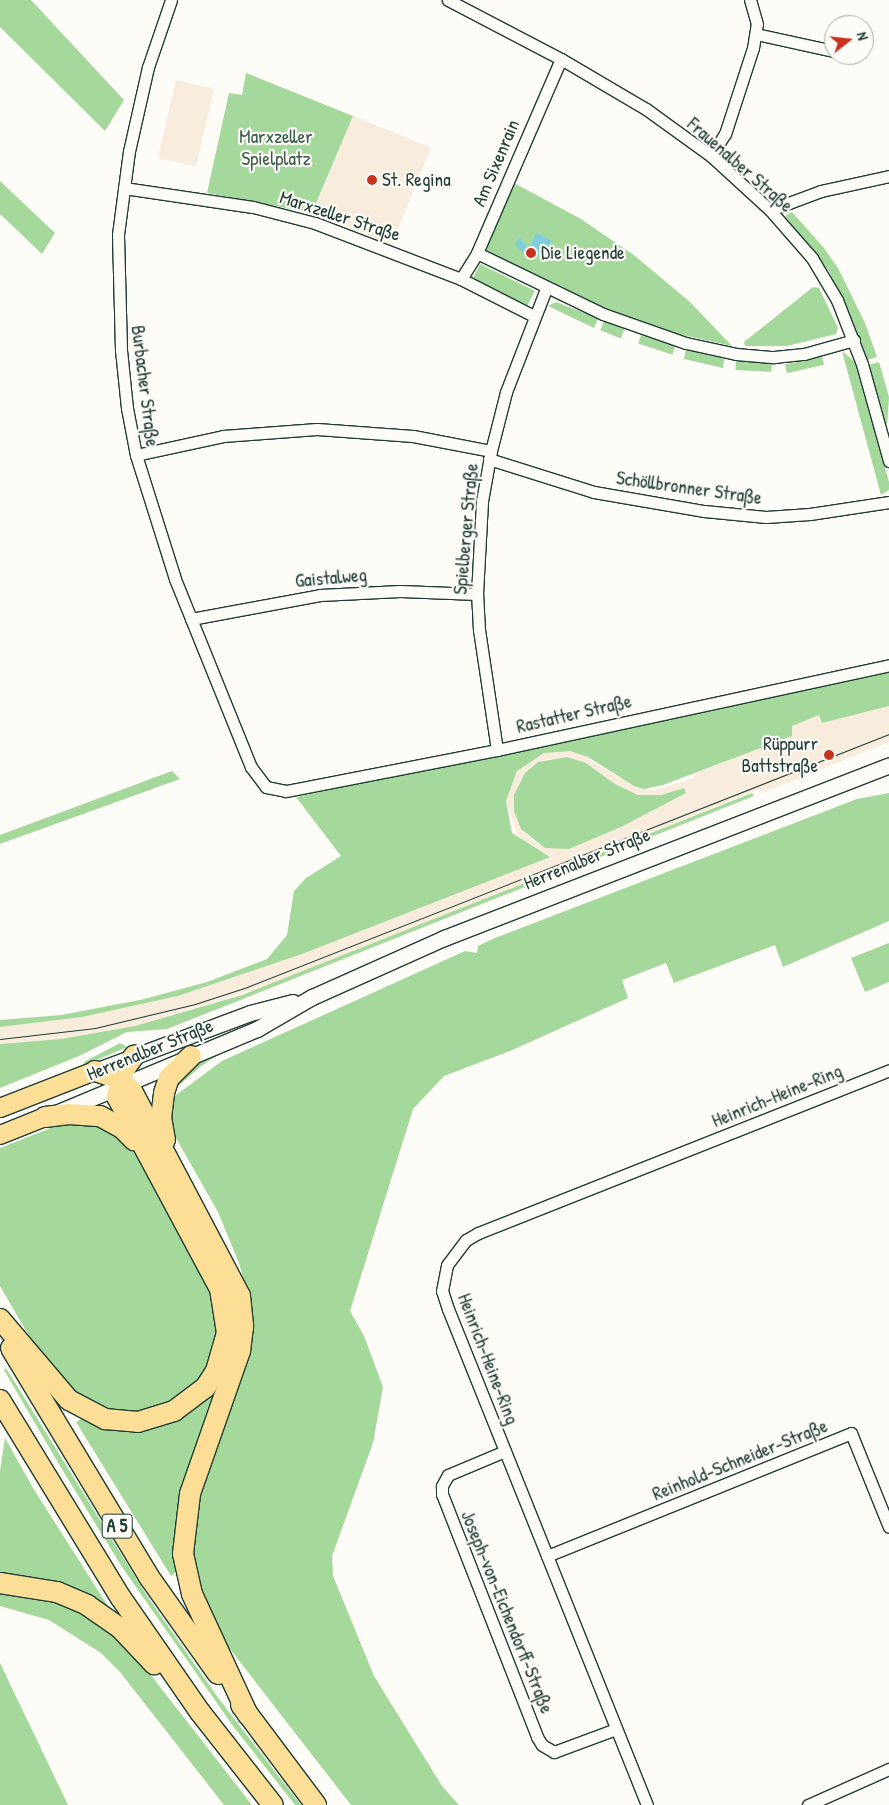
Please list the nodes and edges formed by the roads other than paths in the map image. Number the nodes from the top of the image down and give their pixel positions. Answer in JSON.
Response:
{"nodes":[{"id":1,"x":171,"y":0,"type":"edge"},
{"id":2,"x":448,"y":0,"type":"edge"},
{"id":3,"x":750,"y":0,"type":"edge"},
{"id":4,"x":756,"y":34,"type":"junction"},
{"id":5,"x":824,"y":48,"type":"edge"},
{"id":6,"x":561,"y":59,"type":"junction"},
{"id":7,"x":710,"y":156,"type":"junction"},
{"id":8,"x":889,"y":176,"type":"edge"},
{"id":9,"x":124,"y":188,"type":"junction"},
{"id":10,"x":770,"y":210,"type":"junction"},
{"id":11,"x":477,"y":253,"type":"junction"},
{"id":12,"x":461,"y":279,"type":"junction"},
{"id":13,"x":546,"y":289,"type":"junction"},
{"id":14,"x":534,"y":316,"type":"junction"},
{"id":15,"x":854,"y":340,"type":"junction"},
{"id":16,"x":136,"y":455,"type":"junction"},
{"id":17,"x":490,"y":455,"type":"junction"},
{"id":18,"x":889,"y":461,"type":"edge"},
{"id":19,"x":889,"y":502,"type":"edge"},
{"id":20,"x":476,"y":594,"type":"junction"},
{"id":21,"x":191,"y":619,"type":"junction"},
{"id":22,"x":889,"y":665,"type":"edge"},
{"id":23,"x":497,"y":750,"type":"junction"},
{"id":24,"x":886,"y":764,"type":"edge"},
{"id":25,"x":266,"y":787,"type":"joint"},
{"id":26,"x":312,"y":997,"type":"junction"},
{"id":27,"x":134,"y":1056,"type":"junction"},
{"id":28,"x":191,"y":1056,"type":"junction"},
{"id":29,"x":889,"y":1070,"type":"edge"},
{"id":30,"x":95,"y":1071,"type":"junction"},
{"id":31,"x":121,"y":1083,"type":"junction"},
{"id":32,"x":0,"y":1108,"type":"edge"},
{"id":33,"x":45,"y":1117,"type":"junction"},
{"id":34,"x":0,"y":1135,"type":"edge"},
{"id":35,"x":143,"y":1148,"type":"junction"},
{"id":36,"x":168,"y":1155,"type":"junction"},
{"id":37,"x":0,"y":1319,"type":"edge"},
{"id":38,"x":0,"y":1329,"type":"edge"},
{"id":39,"x":0,"y":1400,"type":"edge"},
{"id":40,"x":505,"y":1451,"type":"junction"},
{"id":41,"x":889,"y":1527,"type":"edge"},
{"id":42,"x":547,"y":1556,"type":"junction"},
{"id":43,"x":0,"y":1583,"type":"edge"},
{"id":44,"x":200,"y":1712,"type":"junction"},
{"id":45,"x":248,"y":1715,"type":"junction"},
{"id":46,"x":616,"y":1729,"type":"junction"},
{"id":47,"x":889,"y":1769,"type":"edge"},
{"id":48,"x":273,"y":1805,"type":"edge"},
{"id":49,"x":316,"y":1805,"type":"edge"},
{"id":50,"x":647,"y":1805,"type":"edge"},
{"id":51,"x":808,"y":1805,"type":"edge"}],
"edges":[{"from":1,"to":9,"type":"street","name":"Burbacher Straße"},
{"from":2,"to":6,"type":"street","name":"Frauenalber Straße"},
{"from":3,"to":4,"type":"street"},
{"from":4,"to":5,"type":"street"},
{"from":4,"to":7,"type":"street"},
{"from":6,"to":7,"type":"street","name":"Frauenalber Straße"},
{"from":6,"to":11,"type":"street","name":"Am Sixenrain"},
{"from":7,"to":10,"type":"street","name":"Frauenalber Straße"},
{"from":8,"to":10,"type":"street"},
{"from":9,"to":12,"type":"street","name":"Marxzeller Straße"},
{"from":9,"to":16,"type":"street","name":"Burbacher Straße"},
{"from":10,"to":15,"type":"street","name":"Frauenalber Straße"},
{"from":11,"to":12,"type":"street","name":"Am Sixenrain"},
{"from":11,"to":13,"type":"street"},
{"from":12,"to":14,"type":"street","name":"Marxzeller Straße"},
{"from":13,"to":14,"type":"street","name":"Spielberger Straße"},
{"from":13,"to":15,"type":"street"},
{"from":14,"to":17,"type":"street","name":"Spielberger Straße"},
{"from":15,"to":18,"type":"street","name":"Frauenalber Straße"},
{"from":16,"to":17,"type":"street","name":"Schöllbronner Straße"},
{"from":16,"to":21,"type":"street","name":"Burbacher Straße"},
{"from":17,"to":19,"type":"street","name":"Schöllbronner Straße"},
{"from":17,"to":20,"type":"street","name":"Spielberger Straße"},
{"from":20,"to":21,"type":"street","name":"Gaistalweg"},
{"from":20,"to":23,"type":"street","name":"Spielberger Straße"},
{"from":21,"to":25,"type":"street","name":"Burbacher Straße"},
{"from":22,"to":23,"type":"street","name":"Rastatter Straße"},
{"from":23,"to":25,"type":"street","name":"Rastatter Straße"},
{"from":24,"to":26,"type":"main road","name":"Herrenalber Straße"},
{"from":26,"to":27,"type":"main road","name":"Herrenalber Straße"},
{"from":26,"to":28,"type":"main road","name":"Herrenalber Straße"},
{"from":27,"to":30,"type":"main road","name":"Herrenalber Straße"},
{"from":27,"to":31,"type":"highway"},
{"from":28,"to":31,"type":"main road","name":"Herrenalber Straße"},
{"from":28,"to":36,"type":"highway"},
{"from":29,"to":40,"type":"street","name":"Heinrich-Heine-Ring"},
{"from":30,"to":31,"type":"highway"},
{"from":30,"to":32,"type":"main road","name":"Herrenalber Straße"},
{"from":31,"to":33,"type":"main road","name":"Herrenalber Straße"},
{"from":31,"to":35,"type":"highway"},
{"from":31,"to":36,"type":"highway"},
{"from":33,"to":34,"type":"main road","name":"Herrenalber Straße"},
{"from":33,"to":35,"type":"highway"},
{"from":35,"to":37,"type":"highway"},
{"from":36,"to":45,"type":"highway"},
{"from":38,"to":45,"type":"highway","number":"A 5"},
{"from":39,"to":44,"type":"highway","number":"A 5"},
{"from":40,"to":42,"type":"street","name":"Heinrich-Heine-Ring"},
{"from":40,"to":46,"type":"street","name":"Joseph-von-Eichendorff-Straße"},
{"from":41,"to":42,"type":"street","name":"Reinhold-Schneider-Straße"},
{"from":42,"to":46,"type":"street","name":"Heinrich-Heine-Ring"},
{"from":43,"to":44,"type":"highway"},
{"from":44,"to":48,"type":"highway","number":"A 5"},
{"from":45,"to":49,"type":"highway","number":"A 5"},
{"from":46,"to":50,"type":"street","name":"Heinrich-Heine-Ring"},
{"from":47,"to":51,"type":"street"}]}
